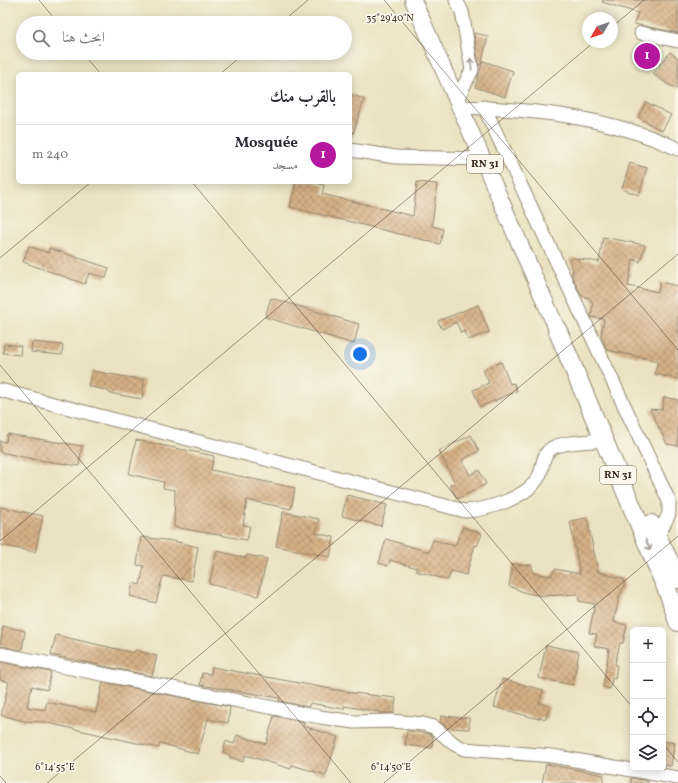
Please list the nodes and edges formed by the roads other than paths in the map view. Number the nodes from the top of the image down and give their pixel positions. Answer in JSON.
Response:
{"nodes":[{"id":1,"x":413,"y":0,"type":"edge"},
{"id":2,"x":456,"y":0,"type":"edge"},
{"id":3,"x":641,"y":33,"type":"dead end"},
{"id":4,"x":678,"y":40,"type":"edge"},
{"id":5,"x":459,"y":103,"type":"junction"},
{"id":6,"x":484,"y":108,"type":"junction"},
{"id":7,"x":678,"y":149,"type":"edge"},
{"id":8,"x":352,"y":150,"type":"edge"},
{"id":9,"x":483,"y":159,"type":"junction"},
{"id":10,"x":557,"y":329,"type":"junction"},
{"id":11,"x":0,"y":390,"type":"edge"},
{"id":12,"x":603,"y":440,"type":"junction"},
{"id":13,"x":658,"y":536,"type":"junction"},
{"id":14,"x":678,"y":579,"type":"edge"},
{"id":15,"x":678,"y":622,"type":"edge"},
{"id":16,"x":0,"y":654,"type":"edge"},
{"id":17,"x":678,"y":778,"type":"edge"}],
"edges":[{"from":1,"to":5,"type":"main road","number":"RN 31"},
{"from":5,"to":2,"type":"street","one_way":true},
{"from":3,"to":4,"type":"street"},
{"from":5,"to":6,"type":"street"},
{"from":5,"to":9,"type":"main road","number":"RN 31"},
{"from":6,"to":7,"type":"street"},
{"from":6,"to":13,"type":"street"},
{"from":8,"to":9,"type":"street"},
{"from":9,"to":10,"type":"main road","number":"RN 31"},
{"from":10,"to":12,"type":"highway","number":"RN 31"},
{"from":10,"to":13,"type":"highway","number":"RN 31"},
{"from":11,"to":12,"type":"street"},
{"from":12,"to":15,"type":"highway","number":"RN 31","one_way":true},
{"from":13,"to":14,"type":"highway","number":"RN 31"},
{"from":16,"to":17,"type":"street"}]}
